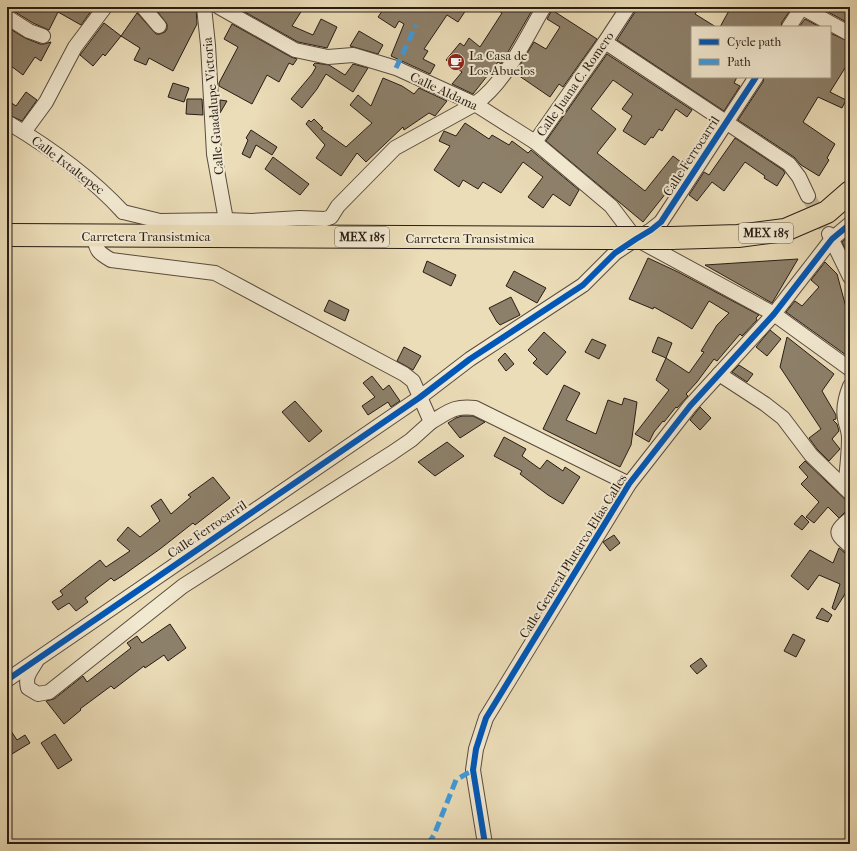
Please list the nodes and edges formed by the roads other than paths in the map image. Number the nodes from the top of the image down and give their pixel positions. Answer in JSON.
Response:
{"nodes":[{"id":1,"x":105,"y":7,"type":"edge"},
{"id":2,"x":144,"y":7,"type":"edge"},
{"id":3,"x":204,"y":7,"type":"edge"},
{"id":4,"x":218,"y":7,"type":"edge"},
{"id":5,"x":544,"y":7,"type":"edge"},
{"id":6,"x":628,"y":7,"type":"edge"},
{"id":7,"x":801,"y":7,"type":"edge"},
{"id":8,"x":7,"y":17,"type":"edge"},
{"id":9,"x":159,"y":26,"type":"dead end"},
{"id":10,"x":790,"y":26,"type":"edge"},
{"id":11,"x":850,"y":34,"type":"edge"},
{"id":12,"x":43,"y":36,"type":"dead end"},
{"id":13,"x":605,"y":42,"type":"junction"},
{"id":14,"x":755,"y":78,"type":"edge"},
{"id":15,"x":475,"y":104,"type":"junction"},
{"id":16,"x":7,"y":122,"type":"edge"},
{"id":17,"x":725,"y":123,"type":"junction"},
{"id":18,"x":24,"y":132,"type":"junction"},
{"id":19,"x":535,"y":142,"type":"junction"},
{"id":20,"x":850,"y":192,"type":"edge"},
{"id":21,"x":808,"y":196,"type":"tunnel mouth"},
{"id":22,"x":123,"y":212,"type":"junction"},
{"id":23,"x":226,"y":220,"type":"junction"},
{"id":24,"x":850,"y":224,"type":"edge"},
{"id":25,"x":7,"y":235,"type":"edge"},
{"id":26,"x":103,"y":236,"type":"junction"},
{"id":27,"x":831,"y":237,"type":"junction"},
{"id":28,"x":636,"y":239,"type":"junction"},
{"id":29,"x":850,"y":277,"type":"edge"},
{"id":30,"x":774,"y":314,"type":"junction"},
{"id":31,"x":850,"y":368,"type":"edge"},
{"id":32,"x":719,"y":374,"type":"junction"},
{"id":33,"x":850,"y":386,"type":"edge"},
{"id":34,"x":419,"y":398,"type":"junction"},
{"id":35,"x":431,"y":422,"type":"junction"},
{"id":36,"x":629,"y":484,"type":"junction"},
{"id":37,"x":847,"y":490,"type":"edge"},
{"id":38,"x":850,"y":519,"type":"edge"},
{"id":39,"x":850,"y":546,"type":"edge"},
{"id":40,"x":39,"y":658,"type":"junction"},
{"id":41,"x":7,"y":680,"type":"edge"},
{"id":42,"x":485,"y":844,"type":"edge"}],
"edges":[{"from":1,"to":18,"type":"street"},
{"from":2,"to":9,"type":"street"},
{"from":3,"to":23,"type":"street","name":"Calle Guadalupe Victoria"},
{"from":4,"to":15,"type":"street","name":"Calle Aldama"},
{"from":5,"to":15,"type":"street"},
{"from":6,"to":13,"type":"street","name":"Calle Juana C. Romero"},
{"from":7,"to":10,"type":"street"},
{"from":7,"to":11,"type":"street"},
{"from":8,"to":12,"type":"street"},
{"from":13,"to":17,"type":"street"},
{"from":13,"to":19,"type":"street","name":"Calle Juana C. Romero"},
{"from":14,"to":17,"type":"street","name":"Calle Ferrocarril"},
{"from":15,"to":19,"type":"street","name":"Calle Aldama"},
{"from":15,"to":23,"type":"street"},
{"from":16,"to":18,"type":"street","name":"Calle Ixtaltepec"},
{"from":17,"to":21,"type":"street"},
{"from":17,"to":28,"type":"street","name":"Calle Ferrocarril"},
{"from":18,"to":22,"type":"street","name":"Calle Ixtaltepec"},
{"from":19,"to":28,"type":"street","name":"Calle Aldama"},
{"from":20,"to":26,"type":"main road","name":"Carretera Transistmica","number":"MEX 185","bridge":true},
{"from":22,"to":23,"type":"street"},
{"from":22,"to":26,"type":"street"},
{"from":24,"to":27,"type":"street","name":"Calle General Plutarco Elías Calles"},
{"from":25,"to":26,"type":"main road","name":"Carretera Transistmica","number":"MEX 185"},
{"from":26,"to":34,"type":"street"},
{"from":27,"to":29,"type":"street"},
{"from":27,"to":30,"type":"street","name":"Calle General Plutarco Elías Calles"},
{"from":28,"to":30,"type":"street"},
{"from":28,"to":34,"type":"street","name":"Calle Ferrocarril"},
{"from":30,"to":31,"type":"street"},
{"from":30,"to":32,"type":"street","name":"Calle General Plutarco Elías Calles"},
{"from":32,"to":36,"type":"street","name":"Calle General Plutarco Elías Calles"},
{"from":32,"to":37,"type":"street"},
{"from":33,"to":37,"type":"street"},
{"from":34,"to":35,"type":"street"},
{"from":34,"to":40,"type":"street","name":"Calle Ferrocarril"},
{"from":35,"to":36,"type":"street"},
{"from":35,"to":40,"type":"street"},
{"from":36,"to":42,"type":"street","name":"Calle General Plutarco Elías Calles"},
{"from":38,"to":39,"type":"street"},
{"from":40,"to":41,"type":"street","name":"Calle Ferrocarril"}]}
